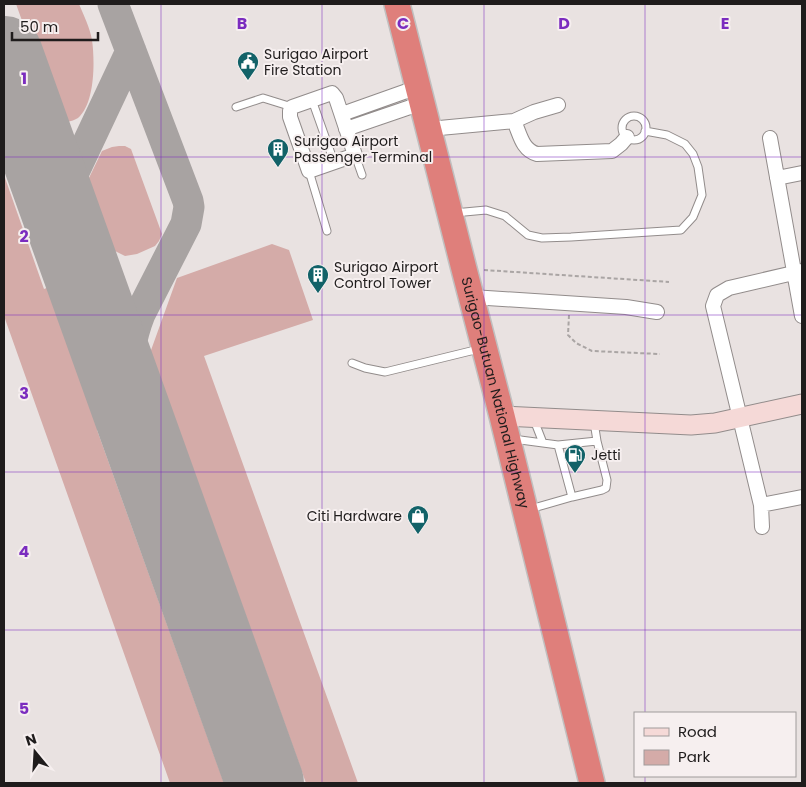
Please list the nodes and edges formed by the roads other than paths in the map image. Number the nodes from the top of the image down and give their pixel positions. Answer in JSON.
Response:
{"nodes":[{"id":1,"x":397,"y":4,"type":"edge"},
{"id":2,"x":420,"y":95,"type":"junction"},
{"id":3,"x":312,"y":100,"type":"junction"},
{"id":4,"x":558,"y":104,"type":"dead end"},
{"id":5,"x":236,"y":107,"type":"dead end"},
{"id":6,"x":292,"y":107,"type":"junction"},
{"id":7,"x":342,"y":114,"type":"junction"},
{"id":8,"x":514,"y":121,"type":"junction"},
{"id":9,"x":346,"y":129,"type":"junction"},
{"id":10,"x":429,"y":130,"type":"junction"},
{"id":11,"x":645,"y":131,"type":"junction"},
{"id":12,"x":627,"y":138,"type":"junction"},
{"id":13,"x":770,"y":138,"type":"dead end"},
{"id":14,"x":355,"y":155,"type":"junction"},
{"id":15,"x":334,"y":162,"type":"junction"},
{"id":16,"x":309,"y":171,"type":"junction"},
{"id":17,"x":802,"y":173,"type":"edge"},
{"id":18,"x":362,"y":175,"type":"dead end"},
{"id":19,"x":777,"y":178,"type":"junction"},
{"id":20,"x":450,"y":213,"type":"junction"},
{"id":21,"x":327,"y":231,"type":"dead end"},
{"id":22,"x":798,"y":273,"type":"edge"},
{"id":23,"x":472,"y":298,"type":"junction"},
{"id":24,"x":658,"y":312,"type":"dead end"},
{"id":25,"x":802,"y":316,"type":"edge"},
{"id":26,"x":484,"y":348,"type":"junction"},
{"id":27,"x":352,"y":362,"type":"dead end"},
{"id":28,"x":802,"y":404,"type":"edge"},
{"id":29,"x":534,"y":418,"type":"junction"},
{"id":30,"x":740,"y":418,"type":"junction"},
{"id":31,"x":594,"y":420,"type":"junction"},
{"id":32,"x":505,"y":427,"type":"junction"},
{"id":33,"x":597,"y":441,"type":"junction"},
{"id":34,"x":543,"y":443,"type":"junction"},
{"id":35,"x":558,"y":445,"type":"junction"},
{"id":36,"x":572,"y":496,"type":"junction"},
{"id":37,"x":802,"y":497,"type":"edge"},
{"id":38,"x":761,"y":505,"type":"junction"},
{"id":39,"x":525,"y":511,"type":"junction"},
{"id":40,"x":762,"y":526,"type":"dead end"},
{"id":41,"x":592,"y":783,"type":"edge"}],
"edges":[{"from":1,"to":2,"type":"highway","name":"Surigao-Butuan National Highway"},
{"from":2,"to":7,"type":"street"},
{"from":2,"to":9,"type":"street"},
{"from":2,"to":10,"type":"highway","name":"Surigao-Butuan National Highway"},
{"from":3,"to":6,"type":"street"},
{"from":3,"to":7,"type":"street"},
{"from":3,"to":15,"type":"lane"},
{"from":4,"to":8,"type":"street"},
{"from":5,"to":6,"type":"lane"},
{"from":6,"to":16,"type":"street"},
{"from":7,"to":9,"type":"street"},
{"from":8,"to":10,"type":"street"},
{"from":8,"to":12,"type":"street"},
{"from":9,"to":14,"type":"street"},
{"from":10,"to":20,"type":"highway","name":"Surigao-Butuan National Highway"},
{"from":11,"to":12,"type":"lane"},
{"from":11,"to":12,"type":"lane"},
{"from":11,"to":20,"type":"lane"},
{"from":13,"to":19,"type":"street"},
{"from":14,"to":15,"type":"street"},
{"from":14,"to":18,"type":"lane"},
{"from":15,"to":16,"type":"street"},
{"from":16,"to":21,"type":"lane"},
{"from":17,"to":19,"type":"street"},
{"from":19,"to":22,"type":"street"},
{"from":20,"to":23,"type":"highway","name":"Surigao-Butuan National Highway"},
{"from":22,"to":25,"type":"street"},
{"from":22,"to":30,"type":"street"},
{"from":23,"to":24,"type":"street"},
{"from":23,"to":26,"type":"highway","name":"Surigao-Butuan National Highway"},
{"from":26,"to":27,"type":"lane"},
{"from":26,"to":32,"type":"highway","name":"Surigao-Butuan National Highway"},
{"from":28,"to":30,"type":"street"},
{"from":29,"to":31,"type":"street"},
{"from":29,"to":32,"type":"street"},
{"from":29,"to":34,"type":"lane"},
{"from":30,"to":31,"type":"street"},
{"from":30,"to":38,"type":"street"},
{"from":31,"to":33,"type":"lane"},
{"from":32,"to":34,"type":"lane"},
{"from":32,"to":39,"type":"highway","name":"Surigao-Butuan National Highway"},
{"from":33,"to":35,"type":"lane"},
{"from":33,"to":36,"type":"lane"},
{"from":34,"to":35,"type":"lane"},
{"from":35,"to":36,"type":"lane"},
{"from":36,"to":39,"type":"lane"},
{"from":37,"to":38,"type":"street"},
{"from":38,"to":40,"type":"street"},
{"from":39,"to":41,"type":"highway","name":"Surigao-Butuan National Highway"}]}
